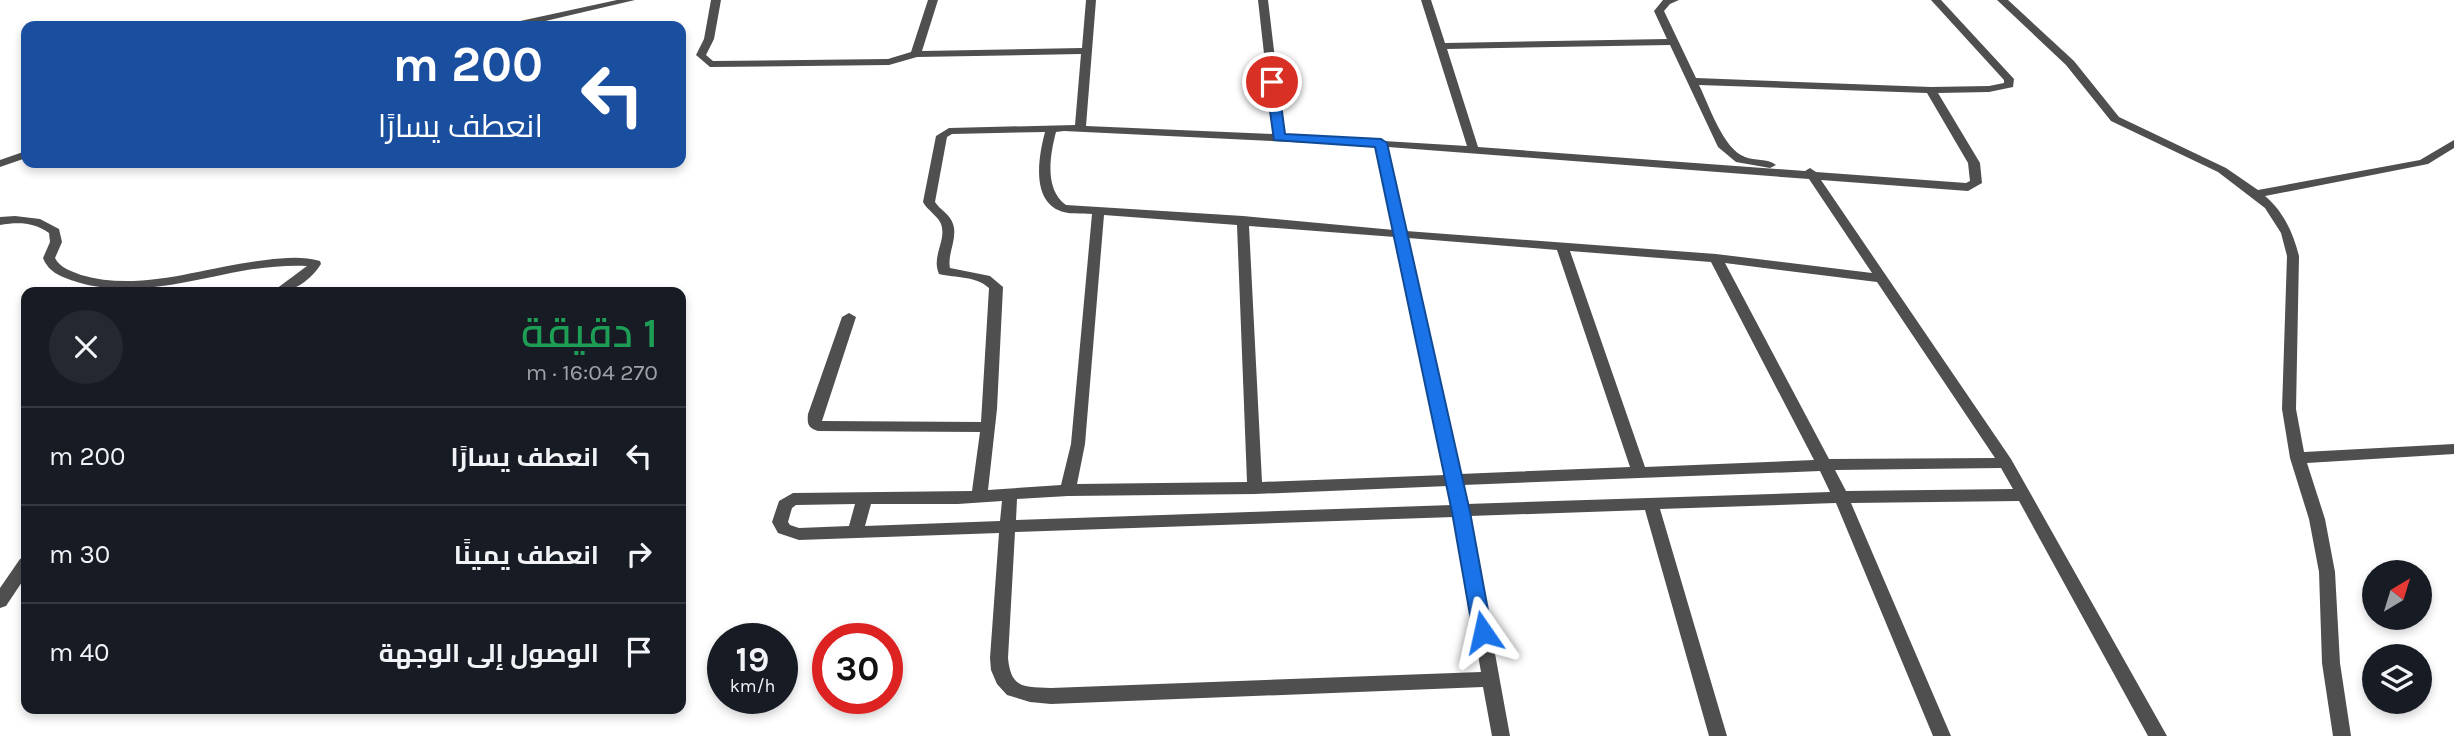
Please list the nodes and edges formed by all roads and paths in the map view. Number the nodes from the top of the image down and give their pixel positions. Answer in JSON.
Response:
{"nodes":[{"id":1,"x":630,"y":0,"type":"edge"},
{"id":2,"x":716,"y":0,"type":"edge"},
{"id":3,"x":933,"y":0,"type":"edge"},
{"id":4,"x":1091,"y":0,"type":"edge"},
{"id":5,"x":1263,"y":0,"type":"edge"},
{"id":6,"x":1426,"y":0,"type":"edge"},
{"id":7,"x":1674,"y":0,"type":"edge"},
{"id":8,"x":1936,"y":0,"type":"edge"},
{"id":9,"x":2002,"y":0,"type":"edge"},
{"id":10,"x":533,"y":21,"type":"edge"},
{"id":11,"x":1671,"y":42,"type":"junction"},
{"id":12,"x":1441,"y":46,"type":"junction"},
{"id":13,"x":1087,"y":51,"type":"junction"},
{"id":14,"x":916,"y":54,"type":"junction"},
{"id":15,"x":1691,"y":81,"type":"junction"},
{"id":16,"x":1931,"y":90,"type":"junction"},
{"id":17,"x":1080,"y":128,"type":"junction"},
{"id":18,"x":1051,"y":129,"type":"junction"},
{"id":19,"x":1279,"y":137,"type":"junction"},
{"id":20,"x":1381,"y":143,"type":"junction"},
{"id":21,"x":2454,"y":143,"type":"edge"},
{"id":22,"x":1474,"y":151,"type":"junction"},
{"id":23,"x":21,"y":156,"type":"edge"},
{"id":24,"x":0,"y":164,"type":"edge"},
{"id":25,"x":1815,"y":177,"type":"junction"},
{"id":26,"x":2256,"y":194,"type":"junction"},
{"id":27,"x":1098,"y":212,"type":"junction"},
{"id":28,"x":0,"y":220,"type":"edge"},
{"id":29,"x":1243,"y":220,"type":"junction"},
{"id":30,"x":1398,"y":231,"type":"junction"},
{"id":31,"x":1562,"y":245,"type":"junction"},
{"id":32,"x":1716,"y":258,"type":"junction"},
{"id":33,"x":1879,"y":278,"type":"junction"},
{"id":34,"x":286,"y":287,"type":"edge"},
{"id":35,"x":849,"y":317,"type":"dead end"},
{"id":36,"x":987,"y":427,"type":"junction"},
{"id":37,"x":2454,"y":449,"type":"edge"},
{"id":38,"x":2298,"y":458,"type":"junction"},
{"id":39,"x":2006,"y":463,"type":"junction"},
{"id":40,"x":1825,"y":465,"type":"junction"},
{"id":41,"x":1639,"y":471,"type":"junction"},
{"id":42,"x":1454,"y":480,"type":"junction"},
{"id":43,"x":1255,"y":488,"type":"junction"},
{"id":44,"x":1068,"y":490,"type":"junction"},
{"id":45,"x":1010,"y":495,"type":"junction"},
{"id":46,"x":2024,"y":495,"type":"junction"},
{"id":47,"x":979,"y":497,"type":"junction"},
{"id":48,"x":1842,"y":497,"type":"junction"},
{"id":49,"x":864,"y":500,"type":"junction"},
{"id":50,"x":1651,"y":504,"type":"junction"},
{"id":51,"x":1461,"y":512,"type":"junction"},
{"id":52,"x":1008,"y":526,"type":"junction"},
{"id":53,"x":856,"y":531,"type":"junction"},
{"id":54,"x":21,"y":570,"type":"edge"},
{"id":55,"x":0,"y":601,"type":"edge"},
{"id":56,"x":1492,"y":679,"type":"junction"},
{"id":57,"x":1501,"y":736,"type":"edge"},
{"id":58,"x":1718,"y":736,"type":"edge"},
{"id":59,"x":1942,"y":736,"type":"edge"},
{"id":60,"x":2158,"y":736,"type":"edge"},
{"id":61,"x":2342,"y":736,"type":"edge"}],
"edges":[{"from":1,"to":10,"type":"street"},
{"from":2,"to":14,"type":"street"},
{"from":3,"to":14,"type":"street"},
{"from":4,"to":13,"type":"street"},
{"from":5,"to":19,"type":"street"},
{"from":6,"to":12,"type":"street"},
{"from":7,"to":11,"type":"street"},
{"from":8,"to":16,"type":"street"},
{"from":9,"to":26,"type":"street"},
{"from":11,"to":12,"type":"street"},
{"from":11,"to":15,"type":"street"},
{"from":12,"to":22,"type":"street"},
{"from":13,"to":14,"type":"street"},
{"from":13,"to":17,"type":"street"},
{"from":15,"to":16,"type":"street"},
{"from":15,"to":25,"type":"street"},
{"from":16,"to":25,"type":"street"},
{"from":17,"to":18,"type":"street"},
{"from":17,"to":19,"type":"street"},
{"from":18,"to":27,"type":"street"},
{"from":18,"to":36,"type":"street"},
{"from":19,"to":20,"type":"street"},
{"from":20,"to":22,"type":"street"},
{"from":20,"to":30,"type":"street"},
{"from":21,"to":26,"type":"street"},
{"from":22,"to":25,"type":"street"},
{"from":23,"to":24,"type":"street"},
{"from":25,"to":33,"type":"street"},
{"from":26,"to":38,"type":"street"},
{"from":27,"to":29,"type":"street"},
{"from":27,"to":44,"type":"street"},
{"from":28,"to":34,"type":"street"},
{"from":29,"to":30,"type":"street"},
{"from":29,"to":43,"type":"street"},
{"from":30,"to":31,"type":"street"},
{"from":30,"to":42,"type":"street"},
{"from":31,"to":32,"type":"street"},
{"from":31,"to":41,"type":"street"},
{"from":32,"to":33,"type":"street"},
{"from":32,"to":40,"type":"street"},
{"from":33,"to":39,"type":"street"},
{"from":35,"to":36,"type":"street"},
{"from":36,"to":47,"type":"street"},
{"from":37,"to":38,"type":"street"},
{"from":38,"to":61,"type":"street"},
{"from":39,"to":40,"type":"street"},
{"from":39,"to":46,"type":"street"},
{"from":40,"to":41,"type":"street"},
{"from":40,"to":48,"type":"street"},
{"from":41,"to":42,"type":"street"},
{"from":42,"to":43,"type":"street"},
{"from":42,"to":51,"type":"street"},
{"from":43,"to":44,"type":"street"},
{"from":44,"to":45,"type":"street"},
{"from":45,"to":47,"type":"street"},
{"from":45,"to":52,"type":"street"},
{"from":46,"to":48,"type":"street"},
{"from":46,"to":60,"type":"street"},
{"from":47,"to":49,"type":"street"},
{"from":48,"to":50,"type":"street"},
{"from":48,"to":59,"type":"street"},
{"from":49,"to":53,"type":"street"},
{"from":49,"to":53,"type":"street"},
{"from":50,"to":51,"type":"street"},
{"from":50,"to":58,"type":"street"},
{"from":51,"to":52,"type":"street"},
{"from":51,"to":56,"type":"street"},
{"from":52,"to":53,"type":"street"},
{"from":52,"to":56,"type":"street"},
{"from":54,"to":55,"type":"street"},
{"from":56,"to":57,"type":"street"}]}
